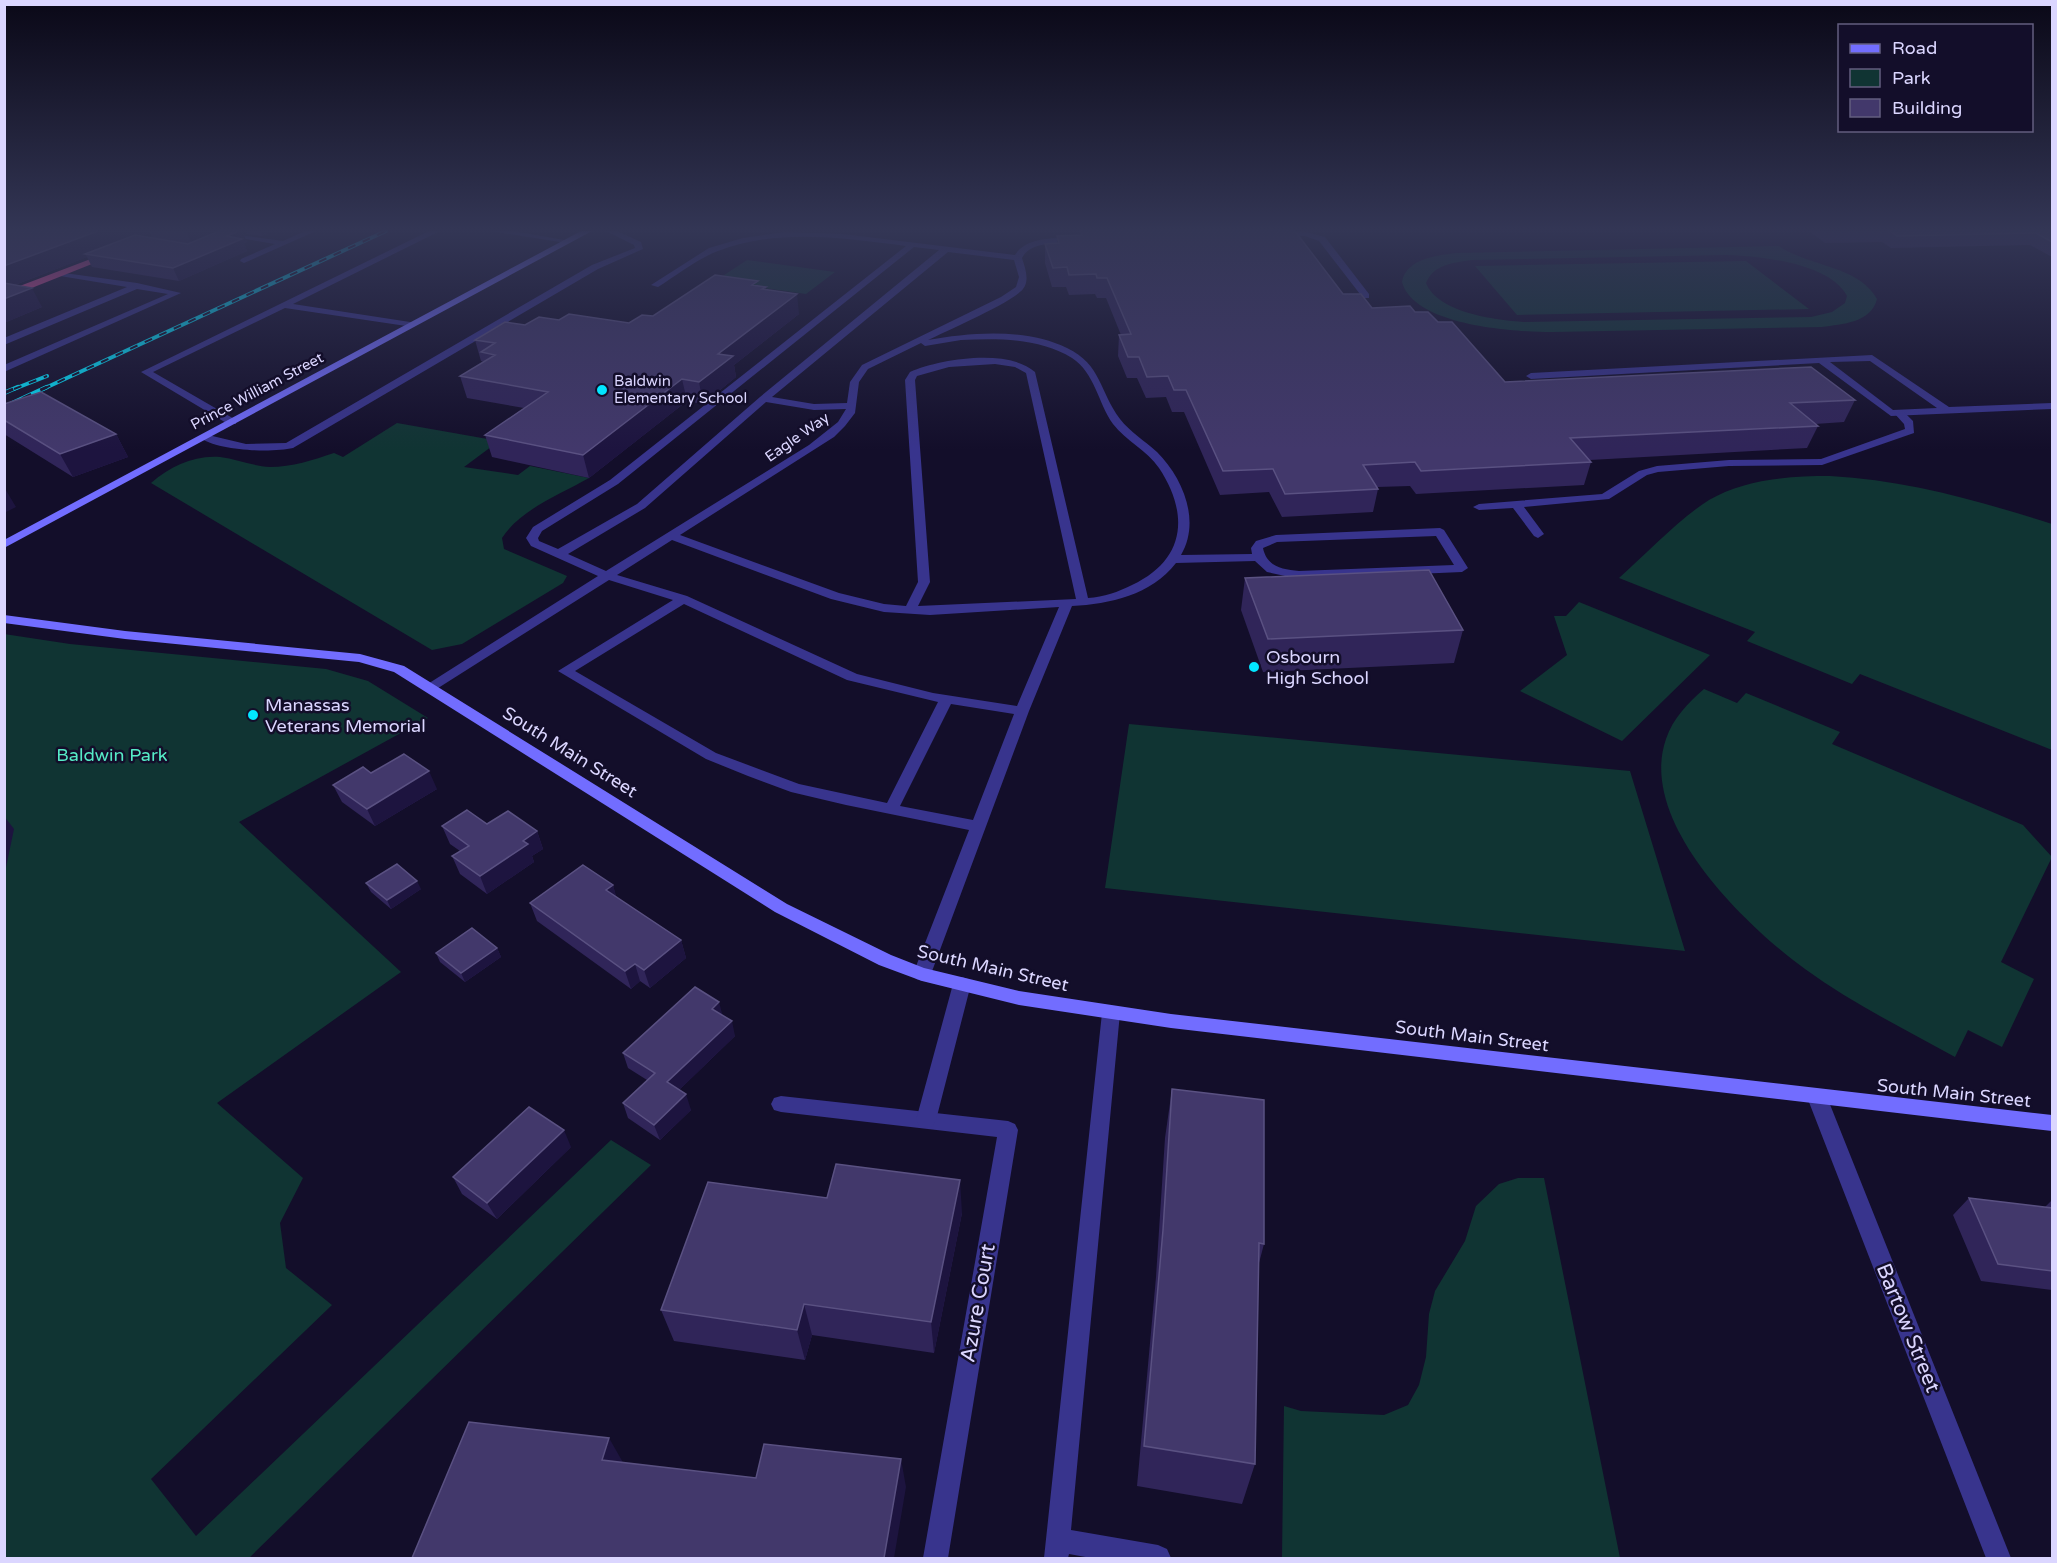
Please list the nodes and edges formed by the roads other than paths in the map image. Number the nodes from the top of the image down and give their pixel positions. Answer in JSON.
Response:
{"nodes":[{"id":1,"x":94,"y":304,"type":"edge"},
{"id":2,"x":152,"y":304,"type":"edge"},
{"id":3,"x":288,"y":304,"type":"edge"},
{"id":4,"x":449,"y":304,"type":"edge"},
{"id":5,"x":532,"y":304,"type":"edge"},
{"id":6,"x":838,"y":304,"type":"edge"},
{"id":7,"x":879,"y":304,"type":"edge"},
{"id":8,"x":992,"y":304,"type":"edge"},
{"id":9,"x":284,"y":306,"type":"junction"},
{"id":10,"x":410,"y":325,"type":"junction"},
{"id":11,"x":4,"y":342,"type":"edge"},
{"id":12,"x":896,"y":351,"type":"junction"},
{"id":13,"x":1821,"y":360,"type":"junction"},
{"id":14,"x":4,"y":369,"type":"edge"},
{"id":15,"x":1531,"y":376,"type":"dead end"},
{"id":16,"x":764,"y":399,"type":"junction"},
{"id":17,"x":852,"y":406,"type":"junction"},
{"id":18,"x":2052,"y":406,"type":"edge"},
{"id":19,"x":1946,"y":410,"type":"junction"},
{"id":20,"x":1899,"y":413,"type":"junction"},
{"id":21,"x":232,"y":422,"type":"junction"},
{"id":22,"x":204,"y":437,"type":"junction"},
{"id":23,"x":1515,"y":504,"type":"junction"},
{"id":24,"x":1479,"y":507,"type":"dead end"},
{"id":25,"x":1538,"y":534,"type":"dead end"},
{"id":26,"x":671,"y":536,"type":"junction"},
{"id":27,"x":4,"y":545,"type":"edge"},
{"id":28,"x":559,"y":554,"type":"junction"},
{"id":29,"x":1257,"y":556,"type":"junction"},
{"id":30,"x":1174,"y":559,"type":"junction"},
{"id":31,"x":607,"y":576,"type":"junction"},
{"id":32,"x":683,"y":599,"type":"junction"},
{"id":33,"x":1075,"y":603,"type":"junction"},
{"id":34,"x":910,"y":610,"type":"junction"},
{"id":35,"x":4,"y":619,"type":"edge"},
{"id":36,"x":430,"y":687,"type":"junction"},
{"id":37,"x":947,"y":699,"type":"junction"},
{"id":38,"x":1022,"y":711,"type":"junction"},
{"id":39,"x":891,"y":809,"type":"junction"},
{"id":40,"x":977,"y":826,"type":"junction"},
{"id":41,"x":922,"y":974,"type":"junction"},
{"id":42,"x":962,"y":984,"type":"junction"},
{"id":43,"x":1112,"y":1013,"type":"junction"},
{"id":44,"x":1817,"y":1097,"type":"junction"},
{"id":45,"x":780,"y":1104,"type":"dead end"},
{"id":46,"x":926,"y":1120,"type":"junction"},
{"id":47,"x":2052,"y":1123,"type":"edge"},
{"id":48,"x":1057,"y":1549,"type":"edge"},
{"id":49,"x":936,"y":1558,"type":"edge"},
{"id":50,"x":1158,"y":1558,"type":"edge"},
{"id":51,"x":1999,"y":1558,"type":"edge"}],
"edges":[{"from":1,"to":11,"type":"street"},
{"from":2,"to":14,"type":"street"},
{"from":3,"to":9,"type":"street"},
{"from":4,"to":10,"type":"street","name":"Prince William Street"},
{"from":5,"to":22,"type":"street"},
{"from":6,"to":28,"type":"street"},
{"from":7,"to":16,"type":"street"},
{"from":8,"to":12,"type":"street","name":"Eagle Way"},
{"from":9,"to":10,"type":"street"},
{"from":9,"to":21,"type":"street"},
{"from":10,"to":21,"type":"street","name":"Prince William Street"},
{"from":12,"to":17,"type":"street","name":"Eagle Way"},
{"from":12,"to":30,"type":"street"},
{"from":13,"to":15,"type":"street"},
{"from":13,"to":19,"type":"street"},
{"from":13,"to":20,"type":"street"},
{"from":16,"to":17,"type":"street"},
{"from":16,"to":28,"type":"street"},
{"from":17,"to":26,"type":"street","name":"Eagle Way"},
{"from":18,"to":19,"type":"street"},
{"from":19,"to":20,"type":"street"},
{"from":20,"to":23,"type":"street"},
{"from":21,"to":22,"type":"street","name":"Prince William Street"},
{"from":22,"to":27,"type":"street","name":"Prince William Street"},
{"from":23,"to":24,"type":"street"},
{"from":23,"to":25,"type":"street"},
{"from":26,"to":31,"type":"street","name":"Eagle Way"},
{"from":26,"to":34,"type":"street"},
{"from":28,"to":31,"type":"street"},
{"from":29,"to":29,"type":"street"},
{"from":29,"to":30,"type":"street"},
{"from":30,"to":33,"type":"street"},
{"from":31,"to":32,"type":"street"},
{"from":31,"to":36,"type":"street","name":"Eagle Way"},
{"from":32,"to":37,"type":"street"},
{"from":32,"to":39,"type":"street"},
{"from":33,"to":34,"type":"street"},
{"from":33,"to":34,"type":"street"},
{"from":33,"to":38,"type":"street"},
{"from":35,"to":36,"type":"street","name":"South Main Street"},
{"from":36,"to":41,"type":"street","name":"South Main Street"},
{"from":37,"to":38,"type":"street"},
{"from":37,"to":39,"type":"street"},
{"from":38,"to":40,"type":"street"},
{"from":39,"to":40,"type":"street"},
{"from":40,"to":41,"type":"street"},
{"from":41,"to":42,"type":"street","name":"South Main Street"},
{"from":42,"to":43,"type":"street","name":"South Main Street"},
{"from":42,"to":46,"type":"street"},
{"from":43,"to":44,"type":"street","name":"South Main Street"},
{"from":43,"to":48,"type":"street"},
{"from":44,"to":47,"type":"street","name":"South Main Street"},
{"from":44,"to":51,"type":"street","name":"Bartow Street"},
{"from":45,"to":46,"type":"street","name":"Azure Court"},
{"from":46,"to":49,"type":"street","name":"Azure Court"},
{"from":48,"to":50,"type":"street"}]}
